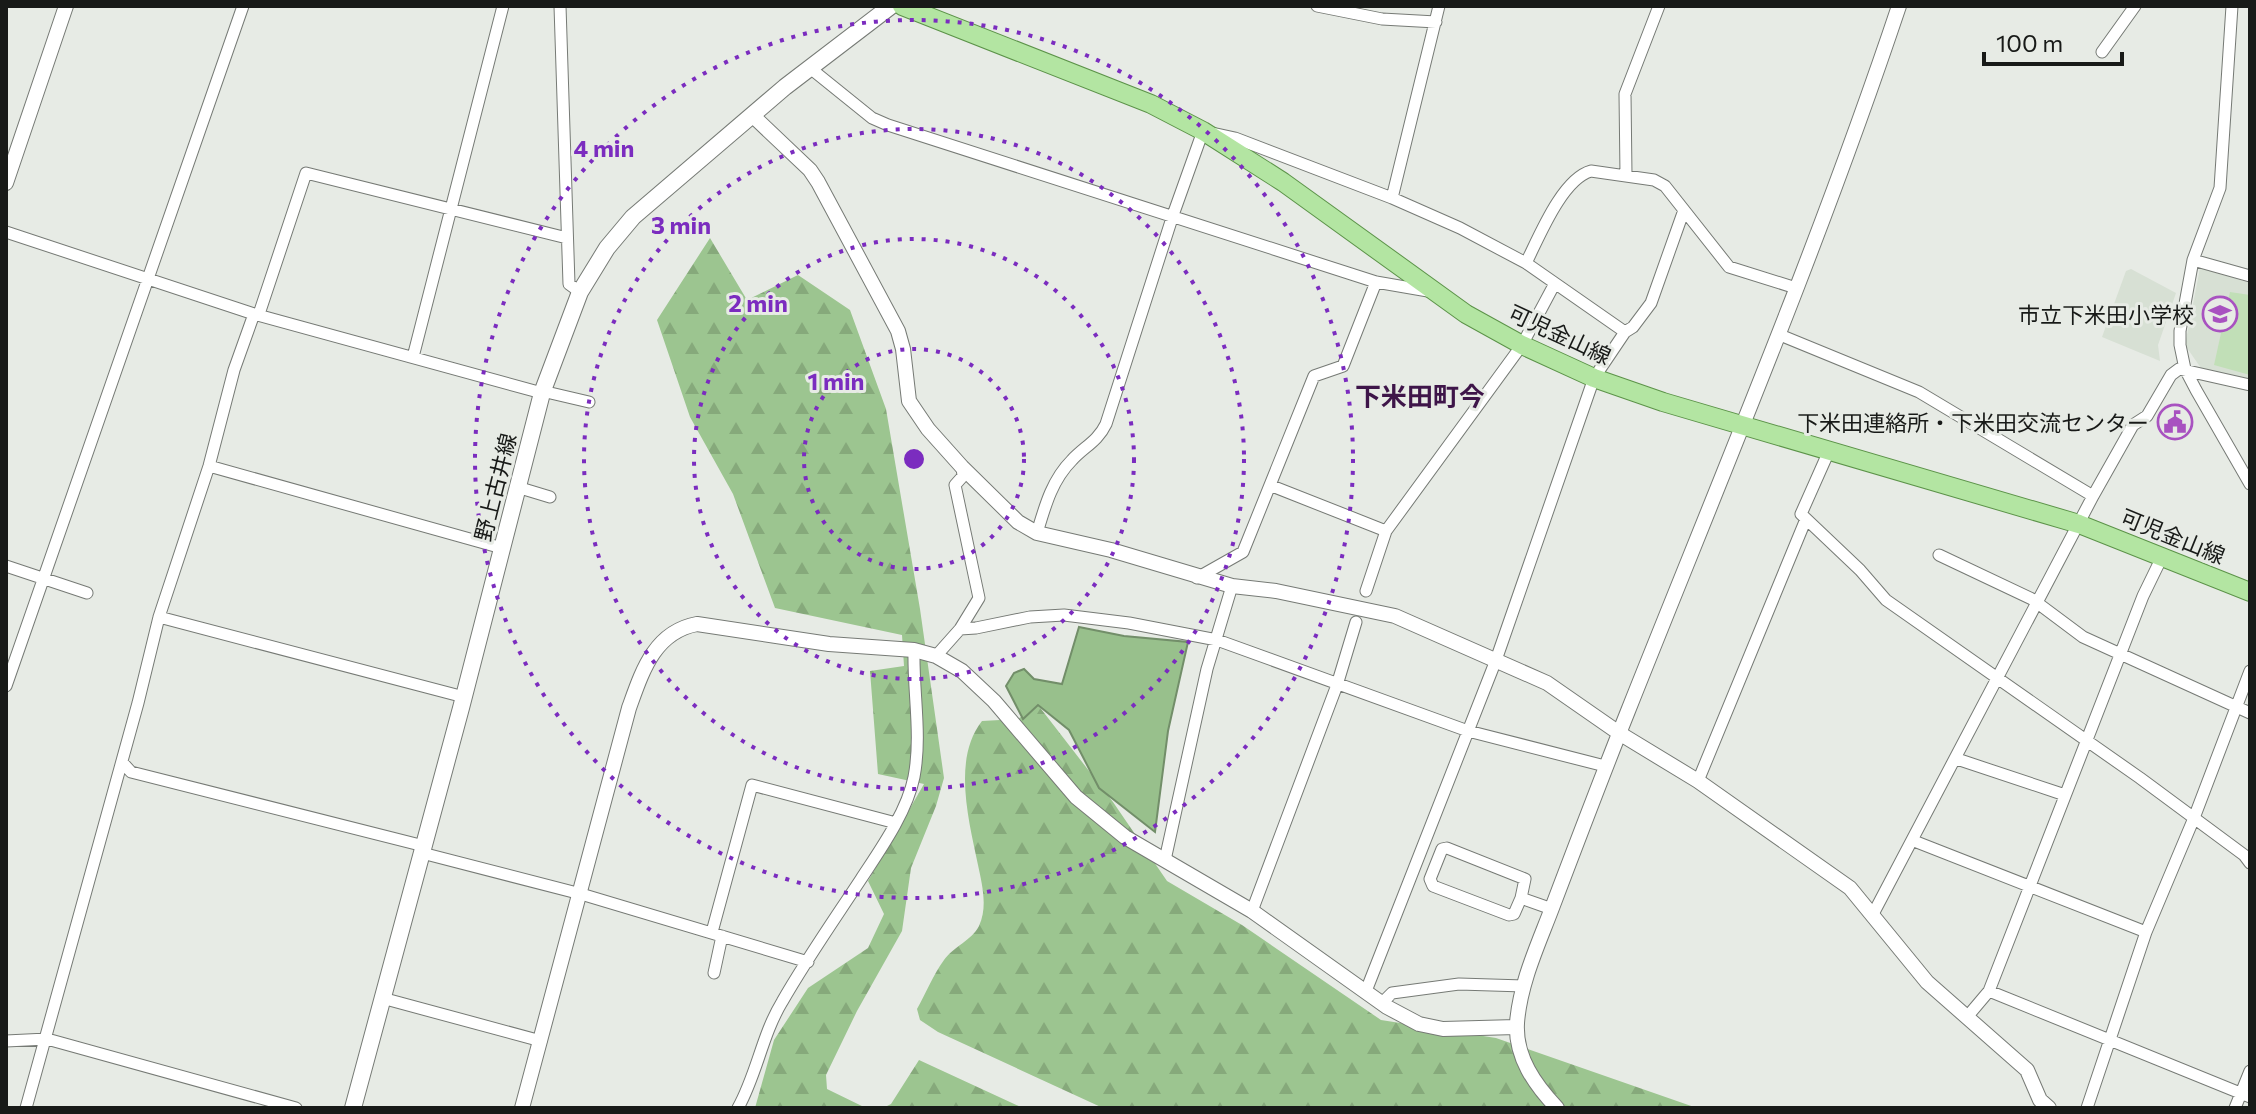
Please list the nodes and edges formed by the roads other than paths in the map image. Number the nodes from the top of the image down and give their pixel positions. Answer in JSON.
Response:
{"nodes":[{"id":1,"x":66,"y":6,"type":"edge"},
{"id":2,"x":243,"y":6,"type":"edge"},
{"id":3,"x":503,"y":6,"type":"edge"},
{"id":4,"x":560,"y":6,"type":"edge"},
{"id":5,"x":891,"y":6,"type":"edge"},
{"id":6,"x":902,"y":6,"type":"edge"},
{"id":7,"x":938,"y":6,"type":"edge"},
{"id":8,"x":1317,"y":6,"type":"edge"},
{"id":9,"x":1439,"y":6,"type":"edge"},
{"id":10,"x":1659,"y":6,"type":"edge"},
{"id":11,"x":1899,"y":6,"type":"edge"},
{"id":12,"x":2135,"y":6,"type":"edge"},
{"id":13,"x":2232,"y":6,"type":"edge"},
{"id":14,"x":1436,"y":22,"type":"junction"},
{"id":15,"x":947,"y":24,"type":"junction"},
{"id":16,"x":2102,"y":52,"type":"dead end"},
{"id":17,"x":810,"y":68,"type":"junction"},
{"id":18,"x":752,"y":115,"type":"junction"},
{"id":19,"x":1203,"y":131,"type":"junction"},
{"id":20,"x":1626,"y":175,"type":"junction"},
{"id":21,"x":6,"y":183,"type":"edge"},
{"id":22,"x":1392,"y":198,"type":"junction"},
{"id":23,"x":449,"y":210,"type":"junction"},
{"id":24,"x":1684,"y":210,"type":"junction"},
{"id":25,"x":1173,"y":215,"type":"junction"},
{"id":26,"x":6,"y":232,"type":"edge"},
{"id":27,"x":567,"y":238,"type":"junction"},
{"id":28,"x":2193,"y":260,"type":"junction"},
{"id":29,"x":1526,"y":263,"type":"junction"},
{"id":30,"x":2250,"y":276,"type":"edge"},
{"id":31,"x":149,"y":279,"type":"junction"},
{"id":32,"x":1376,"y":282,"type":"junction"},
{"id":33,"x":1554,"y":285,"type":"junction"},
{"id":34,"x":1796,"y":288,"type":"junction"},
{"id":35,"x":580,"y":292,"type":"junction"},
{"id":36,"x":1437,"y":292,"type":"junction"},
{"id":37,"x":257,"y":314,"type":"junction"},
{"id":38,"x":1625,"y":332,"type":"junction"},
{"id":39,"x":1780,"y":335,"type":"junction"},
{"id":40,"x":1522,"y":345,"type":"junction"},
{"id":41,"x":413,"y":357,"type":"junction"},
{"id":42,"x":2185,"y":369,"type":"junction"},
{"id":43,"x":1594,"y":378,"type":"junction"},
{"id":44,"x":2250,"y":385,"type":"edge"},
{"id":45,"x":542,"y":392,"type":"junction"},
{"id":46,"x":589,"y":402,"type":"dead end"},
{"id":47,"x":1744,"y":426,"type":"junction"},
{"id":48,"x":1829,"y":451,"type":"junction"},
{"id":49,"x":209,"y":466,"type":"junction"},
{"id":50,"x":962,"y":467,"type":"junction"},
{"id":51,"x":2250,"y":484,"type":"edge"},
{"id":52,"x":1272,"y":486,"type":"junction"},
{"id":53,"x":517,"y":487,"type":"junction"},
{"id":54,"x":2093,"y":496,"type":"junction"},
{"id":55,"x":550,"y":497,"type":"dead end"},
{"id":56,"x":1806,"y":519,"type":"junction"},
{"id":57,"x":2079,"y":524,"type":"junction"},
{"id":58,"x":1386,"y":531,"type":"junction"},
{"id":59,"x":1037,"y":533,"type":"junction"},
{"id":60,"x":502,"y":548,"type":"junction"},
{"id":61,"x":1939,"y":555,"type":"dead end"},
{"id":62,"x":2162,"y":557,"type":"junction"},
{"id":63,"x":6,"y":566,"type":"edge"},
{"id":64,"x":42,"y":578,"type":"junction"},
{"id":65,"x":1197,"y":578,"type":"junction"},
{"id":66,"x":1232,"y":586,"type":"junction"},
{"id":67,"x":1366,"y":591,"type":"dead end"},
{"id":68,"x":2250,"y":592,"type":"edge"},
{"id":69,"x":87,"y":593,"type":"dead end"},
{"id":70,"x":2037,"y":604,"type":"junction"},
{"id":71,"x":159,"y":617,"type":"junction"},
{"id":72,"x":1356,"y":622,"type":"dead end"},
{"id":73,"x":960,"y":629,"type":"junction"},
{"id":74,"x":1217,"y":640,"type":"junction"},
{"id":75,"x":914,"y":650,"type":"junction"},
{"id":76,"x":2120,"y":655,"type":"junction"},
{"id":77,"x":936,"y":656,"type":"junction"},
{"id":78,"x":1496,"y":660,"type":"junction"},
{"id":79,"x":2250,"y":671,"type":"edge"},
{"id":80,"x":1998,"y":680,"type":"junction"},
{"id":81,"x":1337,"y":685,"type":"junction"},
{"id":82,"x":6,"y":686,"type":"edge"},
{"id":83,"x":464,"y":697,"type":"junction"},
{"id":84,"x":2235,"y":707,"type":"junction"},
{"id":85,"x":2250,"y":713,"type":"edge"},
{"id":86,"x":1468,"y":731,"type":"junction"},
{"id":87,"x":1619,"y":733,"type":"junction"},
{"id":88,"x":2087,"y":740,"type":"junction"},
{"id":89,"x":1957,"y":759,"type":"junction"},
{"id":90,"x":122,"y":762,"type":"junction"},
{"id":91,"x":1605,"y":766,"type":"junction"},
{"id":92,"x":1698,"y":781,"type":"junction"},
{"id":93,"x":2065,"y":795,"type":"junction"},
{"id":94,"x":2194,"y":818,"type":"junction"},
{"id":95,"x":896,"y":823,"type":"junction"},
{"id":96,"x":1914,"y":841,"type":"junction"},
{"id":97,"x":423,"y":850,"type":"junction"},
{"id":98,"x":1165,"y":860,"type":"junction"},
{"id":99,"x":2250,"y":863,"type":"edge"},
{"id":100,"x":2028,"y":886,"type":"junction"},
{"id":101,"x":581,"y":894,"type":"junction"},
{"id":102,"x":1521,"y":898,"type":"junction"},
{"id":103,"x":1552,"y":909,"type":"junction"},
{"id":104,"x":1252,"y":911,"type":"junction"},
{"id":105,"x":1872,"y":916,"type":"junction"},
{"id":106,"x":2146,"y":932,"type":"junction"},
{"id":107,"x":717,"y":934,"type":"junction"},
{"id":108,"x":808,"y":962,"type":"junction"},
{"id":109,"x":714,"y":973,"type":"dead end"},
{"id":110,"x":1524,"y":986,"type":"junction"},
{"id":111,"x":1366,"y":991,"type":"junction"},
{"id":112,"x":1989,"y":991,"type":"junction"},
{"id":113,"x":382,"y":998,"type":"junction"},
{"id":114,"x":1382,"y":1003,"type":"junction"},
{"id":115,"x":1967,"y":1017,"type":"junction"},
{"id":116,"x":1516,"y":1027,"type":"junction"},
{"id":117,"x":47,"y":1039,"type":"junction"},
{"id":118,"x":6,"y":1041,"type":"edge"},
{"id":119,"x":541,"y":1041,"type":"junction"},
{"id":120,"x":2108,"y":1042,"type":"junction"},
{"id":121,"x":2250,"y":1071,"type":"edge"},
{"id":122,"x":2246,"y":1096,"type":"edge"},
{"id":123,"x":26,"y":1108,"type":"edge"},
{"id":124,"x":296,"y":1108,"type":"edge"},
{"id":125,"x":353,"y":1108,"type":"edge"},
{"id":126,"x":522,"y":1108,"type":"edge"},
{"id":127,"x":738,"y":1108,"type":"edge"},
{"id":128,"x":1557,"y":1108,"type":"edge"},
{"id":129,"x":2049,"y":1108,"type":"edge"},
{"id":130,"x":2087,"y":1108,"type":"edge"},
{"id":131,"x":2235,"y":1108,"type":"edge"}],
"edges":[{"from":1,"to":21,"type":"street"},
{"from":2,"to":31,"type":"street"},
{"from":3,"to":23,"type":"street"},
{"from":4,"to":27,"type":"street"},
{"from":5,"to":17,"type":"main road","name":"野上古井線"},
{"from":6,"to":15,"type":"main road","name":"可児金山線"},
{"from":7,"to":15,"type":"street"},
{"from":8,"to":14,"type":"street"},
{"from":9,"to":14,"type":"street"},
{"from":10,"to":20,"type":"street"},
{"from":11,"to":34,"type":"street"},
{"from":12,"to":16,"type":"street"},
{"from":13,"to":28,"type":"street"},
{"from":14,"to":22,"type":"street"},
{"from":15,"to":19,"type":"main road","name":"可児金山線"},
{"from":17,"to":18,"type":"main road","name":"野上古井線"},
{"from":17,"to":25,"type":"street"},
{"from":18,"to":35,"type":"main road","name":"野上古井線"},
{"from":18,"to":50,"type":"street"},
{"from":19,"to":22,"type":"street"},
{"from":19,"to":25,"type":"street"},
{"from":19,"to":36,"type":"main road","name":"可児金山線"},
{"from":20,"to":24,"type":"street"},
{"from":20,"to":29,"type":"street"},
{"from":22,"to":29,"type":"street"},
{"from":23,"to":27,"type":"street"},
{"from":23,"to":37,"type":"street"},
{"from":23,"to":41,"type":"street"},
{"from":24,"to":34,"type":"street"},
{"from":24,"to":38,"type":"street"},
{"from":25,"to":32,"type":"street"},
{"from":25,"to":59,"type":"street"},
{"from":26,"to":31,"type":"street"},
{"from":27,"to":35,"type":"street"},
{"from":28,"to":30,"type":"street"},
{"from":28,"to":42,"type":"street"},
{"from":29,"to":33,"type":"street"},
{"from":31,"to":37,"type":"street"},
{"from":31,"to":64,"type":"street"},
{"from":32,"to":36,"type":"street"},
{"from":32,"to":52,"type":"street"},
{"from":33,"to":38,"type":"street"},
{"from":33,"to":40,"type":"street"},
{"from":34,"to":39,"type":"street"},
{"from":35,"to":45,"type":"main road","name":"野上古井線"},
{"from":36,"to":40,"type":"main road","name":"可児金山線"},
{"from":37,"to":41,"type":"street"},
{"from":37,"to":49,"type":"street"},
{"from":38,"to":43,"type":"street"},
{"from":39,"to":47,"type":"street"},
{"from":39,"to":54,"type":"street"},
{"from":40,"to":43,"type":"main road","name":"可児金山線"},
{"from":40,"to":58,"type":"street"},
{"from":41,"to":45,"type":"street"},
{"from":42,"to":44,"type":"street"},
{"from":42,"to":51,"type":"street"},
{"from":42,"to":54,"type":"street"},
{"from":43,"to":47,"type":"main road","name":"可児金山線"},
{"from":43,"to":78,"type":"street"},
{"from":45,"to":46,"type":"street"},
{"from":45,"to":53,"type":"main road","name":"野上古井線"},
{"from":47,"to":48,"type":"main road","name":"可児金山線"},
{"from":47,"to":87,"type":"street"},
{"from":48,"to":56,"type":"street"},
{"from":48,"to":57,"type":"main road","name":"可児金山線"},
{"from":49,"to":60,"type":"street"},
{"from":49,"to":71,"type":"street"},
{"from":50,"to":59,"type":"street"},
{"from":50,"to":73,"type":"street"},
{"from":52,"to":58,"type":"street"},
{"from":52,"to":65,"type":"street"},
{"from":53,"to":55,"type":"street"},
{"from":53,"to":60,"type":"main road","name":"野上古井線"},
{"from":54,"to":57,"type":"street"},
{"from":56,"to":80,"type":"street"},
{"from":56,"to":92,"type":"street"},
{"from":57,"to":62,"type":"main road","name":"可児金山線"},
{"from":57,"to":70,"type":"street"},
{"from":58,"to":67,"type":"street"},
{"from":59,"to":65,"type":"street"},
{"from":60,"to":83,"type":"main road","name":"野上古井線"},
{"from":61,"to":70,"type":"street"},
{"from":62,"to":68,"type":"main road","name":"可児金山線"},
{"from":62,"to":76,"type":"street"},
{"from":63,"to":64,"type":"street"},
{"from":64,"to":69,"type":"street"},
{"from":64,"to":82,"type":"street"},
{"from":65,"to":66,"type":"street"},
{"from":66,"to":74,"type":"street"},
{"from":66,"to":78,"type":"street"},
{"from":70,"to":76,"type":"street"},
{"from":70,"to":80,"type":"street"},
{"from":71,"to":83,"type":"street"},
{"from":71,"to":90,"type":"street"},
{"from":72,"to":81,"type":"street"},
{"from":73,"to":74,"type":"street"},
{"from":73,"to":77,"type":"street"},
{"from":74,"to":81,"type":"street"},
{"from":74,"to":98,"type":"street"},
{"from":75,"to":77,"type":"street"},
{"from":75,"to":95,"type":"street"},
{"from":75,"to":101,"type":"street"},
{"from":76,"to":84,"type":"street"},
{"from":76,"to":88,"type":"street"},
{"from":77,"to":98,"type":"street"},
{"from":78,"to":86,"type":"street"},
{"from":78,"to":87,"type":"street"},
{"from":79,"to":84,"type":"street"},
{"from":80,"to":88,"type":"street"},
{"from":80,"to":89,"type":"street"},
{"from":81,"to":86,"type":"street"},
{"from":81,"to":104,"type":"street"},
{"from":83,"to":97,"type":"main road","name":"野上古井線"},
{"from":84,"to":85,"type":"street"},
{"from":84,"to":94,"type":"street"},
{"from":86,"to":91,"type":"street"},
{"from":86,"to":111,"type":"street"},
{"from":87,"to":91,"type":"street"},
{"from":87,"to":92,"type":"street"},
{"from":88,"to":93,"type":"street"},
{"from":88,"to":94,"type":"street"},
{"from":89,"to":93,"type":"street"},
{"from":89,"to":96,"type":"street"},
{"from":90,"to":97,"type":"street"},
{"from":90,"to":117,"type":"street"},
{"from":91,"to":103,"type":"street"},
{"from":92,"to":105,"type":"street"},
{"from":93,"to":100,"type":"street"},
{"from":94,"to":99,"type":"street"},
{"from":94,"to":106,"type":"street"},
{"from":95,"to":107,"type":"street"},
{"from":95,"to":108,"type":"street"},
{"from":96,"to":100,"type":"street"},
{"from":96,"to":105,"type":"street"},
{"from":97,"to":101,"type":"street"},
{"from":97,"to":113,"type":"main road","name":"野上古井線"},
{"from":98,"to":104,"type":"street"},
{"from":100,"to":106,"type":"street"},
{"from":100,"to":112,"type":"street"},
{"from":101,"to":107,"type":"street"},
{"from":101,"to":119,"type":"street"},
{"from":102,"to":102,"type":"street"},
{"from":102,"to":103,"type":"street"},
{"from":103,"to":110,"type":"street"},
{"from":104,"to":111,"type":"street"},
{"from":105,"to":115,"type":"street"},
{"from":106,"to":120,"type":"street"},
{"from":107,"to":108,"type":"street"},
{"from":107,"to":109,"type":"street"},
{"from":108,"to":127,"type":"street"},
{"from":110,"to":114,"type":"street"},
{"from":110,"to":116,"type":"street"},
{"from":111,"to":114,"type":"street"},
{"from":112,"to":115,"type":"street"},
{"from":112,"to":120,"type":"street"},
{"from":113,"to":119,"type":"street"},
{"from":113,"to":125,"type":"main road","name":"野上古井線"},
{"from":114,"to":116,"type":"street"},
{"from":115,"to":129,"type":"street"},
{"from":116,"to":128,"type":"street"},
{"from":117,"to":118,"type":"street"},
{"from":117,"to":123,"type":"street"},
{"from":117,"to":124,"type":"street"},
{"from":119,"to":126,"type":"street"},
{"from":120,"to":122,"type":"street"},
{"from":120,"to":130,"type":"street"},
{"from":121,"to":122,"type":"street"},
{"from":122,"to":131,"type":"street"}]}
